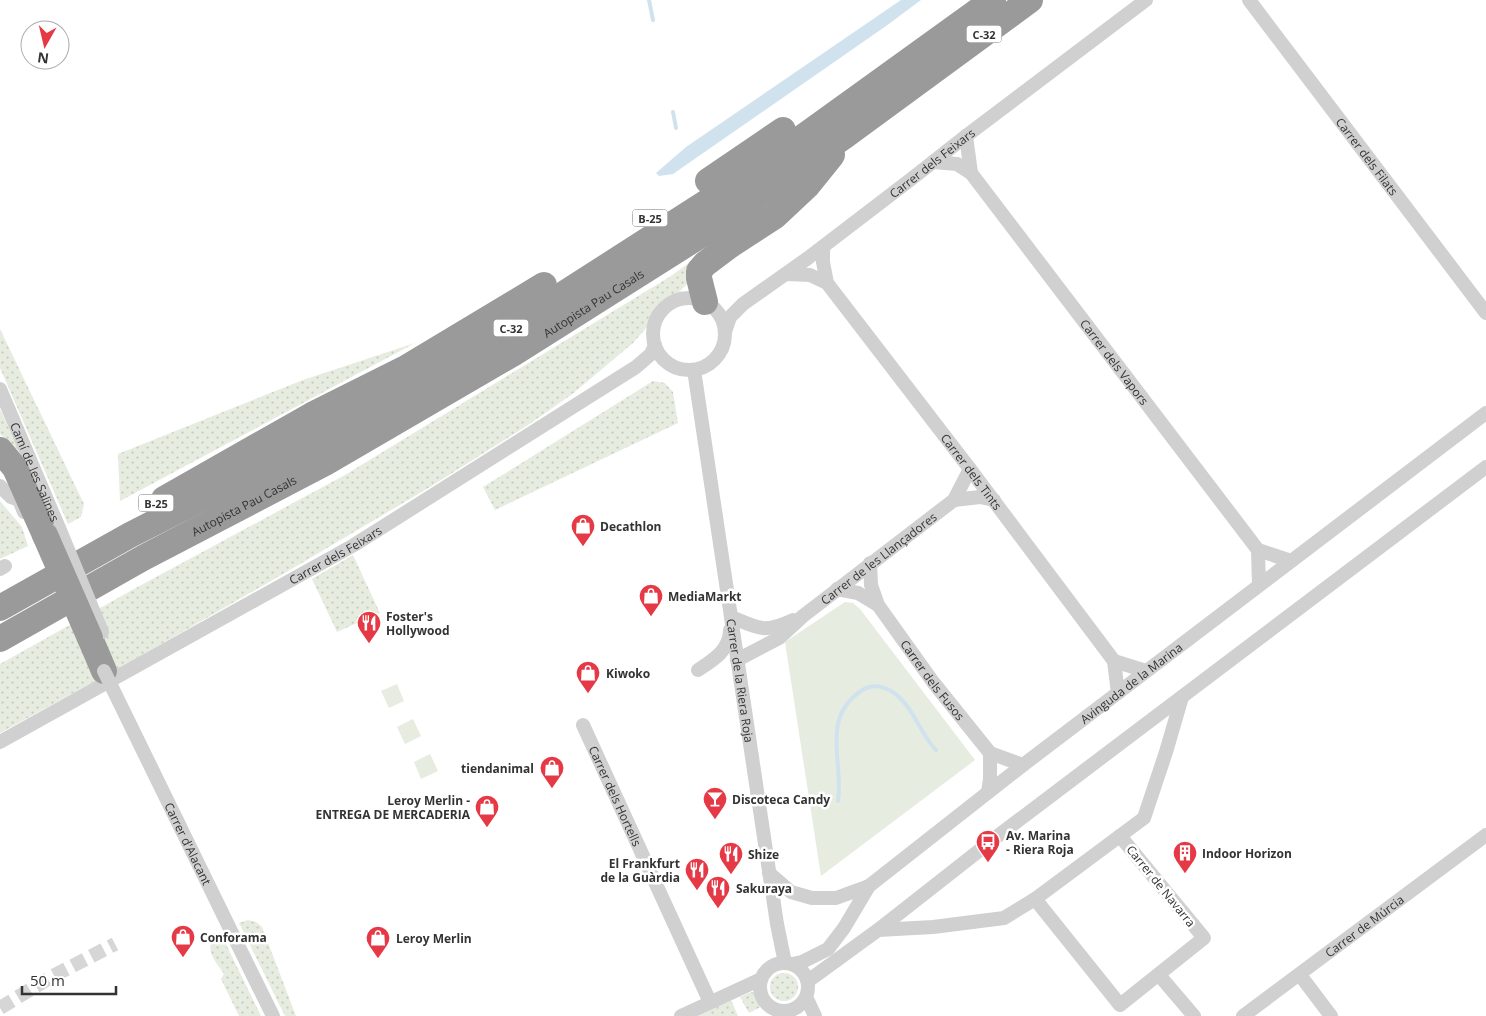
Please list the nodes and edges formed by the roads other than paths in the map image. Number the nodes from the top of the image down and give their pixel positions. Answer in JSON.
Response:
{"nodes":[{"id":1,"x":977,"y":0,"type":"edge"},
{"id":2,"x":993,"y":0,"type":"edge"},
{"id":3,"x":1030,"y":0,"type":"edge"},
{"id":4,"x":1146,"y":0,"type":"edge"},
{"id":5,"x":1249,"y":0,"type":"edge"},
{"id":6,"x":846,"y":135,"type":"junction"},
{"id":7,"x":966,"y":136,"type":"junction"},
{"id":8,"x":933,"y":162,"type":"junction"},
{"id":9,"x":971,"y":172,"type":"junction"},
{"id":10,"x":823,"y":246,"type":"junction"},
{"id":11,"x":786,"y":274,"type":"junction"},
{"id":12,"x":827,"y":283,"type":"junction"},
{"id":13,"x":704,"y":302,"type":"junction"},
{"id":14,"x":1486,"y":313,"type":"edge"},
{"id":15,"x":725,"y":332,"type":"junction"},
{"id":16,"x":655,"y":345,"type":"junction"},
{"id":17,"x":694,"y":370,"type":"junction"},
{"id":18,"x":0,"y":389,"type":"edge"},
{"id":19,"x":1486,"y":413,"type":"edge"},
{"id":20,"x":0,"y":450,"type":"edge"},
{"id":21,"x":1486,"y":467,"type":"edge"},
{"id":22,"x":970,"y":469,"type":"junction"},
{"id":23,"x":0,"y":471,"type":"edge"},
{"id":24,"x":10,"y":493,"type":"edge"},
{"id":25,"x":954,"y":500,"type":"junction"},
{"id":26,"x":994,"y":500,"type":"junction"},
{"id":27,"x":47,"y":534,"type":"junction"},
{"id":28,"x":1258,"y":550,"type":"junction"},
{"id":29,"x":1290,"y":561,"type":"junction"},
{"id":30,"x":870,"y":563,"type":"junction"},
{"id":31,"x":2,"y":575,"type":"edge"},
{"id":32,"x":1259,"y":585,"type":"junction"},
{"id":33,"x":837,"y":589,"type":"junction"},
{"id":34,"x":878,"y":605,"type":"junction"},
{"id":35,"x":0,"y":608,"type":"edge"},
{"id":36,"x":803,"y":616,"type":"junction"},
{"id":37,"x":731,"y":617,"type":"junction"},
{"id":38,"x":0,"y":639,"type":"edge"},
{"id":39,"x":737,"y":660,"type":"junction"},
{"id":40,"x":1114,"y":661,"type":"junction"},
{"id":41,"x":698,"y":670,"type":"dead end"},
{"id":42,"x":104,"y":671,"type":"joint"},
{"id":43,"x":1146,"y":671,"type":"junction"},
{"id":44,"x":1118,"y":693,"type":"junction"},
{"id":45,"x":1182,"y":697,"type":"junction"},
{"id":46,"x":583,"y":725,"type":"dead end"},
{"id":47,"x":0,"y":742,"type":"edge"},
{"id":48,"x":990,"y":753,"type":"junction"},
{"id":49,"x":1023,"y":765,"type":"junction"},
{"id":50,"x":988,"y":792,"type":"junction"},
{"id":51,"x":1486,"y":835,"type":"edge"},
{"id":52,"x":1120,"y":836,"type":"junction"},
{"id":53,"x":769,"y":873,"type":"junction"},
{"id":54,"x":869,"y":886,"type":"junction"},
{"id":55,"x":1035,"y":899,"type":"junction"},
{"id":56,"x":878,"y":930,"type":"junction"},
{"id":57,"x":788,"y":963,"type":"junction"},
{"id":58,"x":1159,"y":975,"type":"junction"},
{"id":59,"x":1300,"y":975,"type":"junction"},
{"id":60,"x":761,"y":978,"type":"junction"},
{"id":61,"x":808,"y":981,"type":"junction"},
{"id":62,"x":806,"y":997,"type":"junction"},
{"id":63,"x":710,"y":1002,"type":"junction"},
{"id":64,"x":779,"y":1013,"type":"edge"},
{"id":65,"x":273,"y":1016,"type":"edge"},
{"id":66,"x":681,"y":1016,"type":"edge"},
{"id":67,"x":815,"y":1016,"type":"edge"},
{"id":68,"x":1194,"y":1016,"type":"edge"},
{"id":69,"x":1243,"y":1016,"type":"edge"},
{"id":70,"x":1331,"y":1016,"type":"edge"}],
"edges":[{"from":1,"to":31,"type":"highway","number":"B-25"},
{"from":2,"to":35,"type":"highway","name":"Autopista Pau Casals","number":"C-32"},
{"from":3,"to":6,"type":"highway","name":"Autopista Pau Casals","number":"C-32"},
{"from":4,"to":7,"type":"street","name":"Carrer dels Feixars"},
{"from":5,"to":14,"type":"street","name":"Carrer dels Filats"},
{"from":6,"to":13,"type":"highway"},
{"from":6,"to":38,"type":"highway","name":"Autopista Pau Casals","number":"C-32"},
{"from":7,"to":8,"type":"street","name":"Carrer dels Feixars"},
{"from":7,"to":9,"type":"street","name":"Carrer dels Vapors"},
{"from":8,"to":9,"type":"street"},
{"from":8,"to":10,"type":"street","name":"Carrer dels Feixars"},
{"from":9,"to":28,"type":"street","name":"Carrer dels Vapors"},
{"from":10,"to":11,"type":"street","name":"Carrer dels Feixars"},
{"from":10,"to":12,"type":"street","name":"Carrer dels Tints"},
{"from":11,"to":12,"type":"street"},
{"from":11,"to":15,"type":"street","name":"Carrer dels Feixars"},
{"from":12,"to":22,"type":"street","name":"Carrer dels Tints"},
{"from":13,"to":15,"type":"street"},
{"from":13,"to":16,"type":"street"},
{"from":15,"to":17,"type":"street"},
{"from":16,"to":17,"type":"street"},
{"from":16,"to":47,"type":"street","name":"Carrer dels Feixars"},
{"from":17,"to":37,"type":"street","name":"Carrer de la Riera Roja"},
{"from":18,"to":27,"type":"street","name":"Camí de les Salines"},
{"from":19,"to":29,"type":"street","name":"Avinguda de la Marina"},
{"from":20,"to":27,"type":"highway"},
{"from":21,"to":45,"type":"street"},
{"from":22,"to":25,"type":"street","name":"Carrer de les Llançadores"},
{"from":22,"to":26,"type":"street","name":"Carrer dels Tints"},
{"from":23,"to":24,"type":"highway"},
{"from":24,"to":27,"type":"street"},
{"from":25,"to":26,"type":"street"},
{"from":25,"to":30,"type":"street","name":"Carrer de les Llançadores"},
{"from":26,"to":40,"type":"street","name":"Carrer dels Tints"},
{"from":27,"to":42,"type":"highway","bridge":true},
{"from":28,"to":29,"type":"street"},
{"from":28,"to":32,"type":"street"},
{"from":29,"to":32,"type":"street","name":"Avinguda de la Marina"},
{"from":30,"to":33,"type":"street","name":"Carrer de les Llançadores"},
{"from":30,"to":34,"type":"street","name":"Carrer dels Fusos"},
{"from":32,"to":43,"type":"street","name":"Avinguda de la Marina"},
{"from":33,"to":34,"type":"street","name":"Carrer dels Fusos"},
{"from":33,"to":36,"type":"street","name":"Carrer de les Llançadores"},
{"from":34,"to":48,"type":"street","name":"Carrer dels Fusos"},
{"from":36,"to":37,"type":"street","name":"Carrer de les Llançadores"},
{"from":36,"to":39,"type":"street","name":"Carrer de les Llançadores"},
{"from":37,"to":39,"type":"street","name":"Carrer de la Riera Roja"},
{"from":37,"to":41,"type":"street"},
{"from":39,"to":53,"type":"street","name":"Carrer de la Riera Roja"},
{"from":40,"to":43,"type":"street"},
{"from":40,"to":44,"type":"street","name":"Carrer dels Tints"},
{"from":42,"to":65,"type":"street","name":"Carrer d'Alacant","bridge":true},
{"from":43,"to":44,"type":"street","name":"Avinguda de la Marina"},
{"from":44,"to":49,"type":"street","name":"Avinguda de la Marina"},
{"from":45,"to":52,"type":"street"},
{"from":45,"to":56,"type":"street"},
{"from":46,"to":63,"type":"street","name":"Carrer dels Hortells"},
{"from":48,"to":49,"type":"street"},
{"from":48,"to":50,"type":"street"},
{"from":49,"to":50,"type":"street","name":"Avinguda de la Marina"},
{"from":50,"to":54,"type":"street","name":"Avinguda de la Marina"},
{"from":51,"to":59,"type":"street","name":"Carrer de Múrcia"},
{"from":52,"to":55,"type":"street"},
{"from":52,"to":58,"type":"street","name":"Carrer de Navarra"},
{"from":53,"to":54,"type":"street"},
{"from":53,"to":57,"type":"street","name":"Carrer de la Riera Roja"},
{"from":54,"to":57,"type":"street","name":"Avinguda de la Marina"},
{"from":55,"to":56,"type":"street"},
{"from":55,"to":58,"type":"street","name":"Carrer de Navarra"},
{"from":56,"to":61,"type":"street"},
{"from":57,"to":60,"type":"street"},
{"from":57,"to":61,"type":"street"},
{"from":58,"to":68,"type":"street"},
{"from":59,"to":69,"type":"street","name":"Carrer de Múrcia"},
{"from":59,"to":70,"type":"street"},
{"from":60,"to":63,"type":"street"},
{"from":60,"to":64,"type":"street"},
{"from":61,"to":62,"type":"street"},
{"from":62,"to":64,"type":"street"},
{"from":62,"to":67,"type":"street"},
{"from":63,"to":66,"type":"street"}]}
